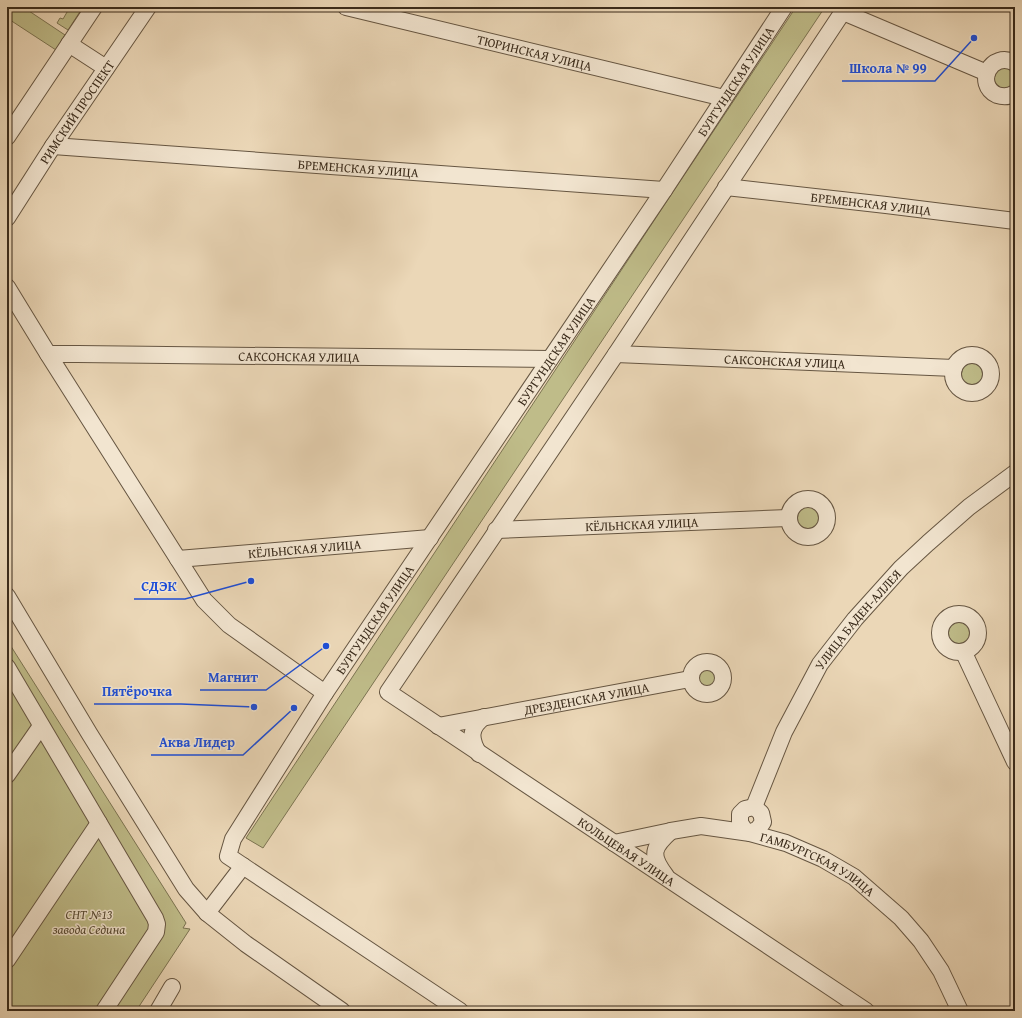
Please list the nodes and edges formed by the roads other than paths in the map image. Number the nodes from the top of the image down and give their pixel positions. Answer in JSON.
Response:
{"nodes":[{"id":1,"x":94,"y":7,"type":"edge"},
{"id":2,"x":148,"y":7,"type":"edge"},
{"id":3,"x":346,"y":7,"type":"edge"},
{"id":4,"x":784,"y":7,"type":"edge"},
{"id":5,"x":844,"y":9,"type":"edge"},
{"id":6,"x":69,"y":44,"type":"junction"},
{"id":7,"x":1015,"y":63,"type":"edge"},
{"id":8,"x":106,"y":68,"type":"junction"},
{"id":9,"x":987,"y":73,"type":"junction"},
{"id":10,"x":1015,"y":93,"type":"edge"},
{"id":11,"x":724,"y":98,"type":"junction"},
{"id":12,"x":7,"y":137,"type":"edge"},
{"id":13,"x":53,"y":146,"type":"junction"},
{"id":14,"x":726,"y":187,"type":"junction"},
{"id":15,"x":664,"y":190,"type":"junction"},
{"id":16,"x":7,"y":218,"type":"edge"},
{"id":17,"x":1015,"y":221,"type":"edge"},
{"id":18,"x":7,"y":286,"type":"edge"},
{"id":19,"x":48,"y":354,"type":"junction"},
{"id":20,"x":616,"y":354,"type":"junction"},
{"id":21,"x":550,"y":359,"type":"junction"},
{"id":22,"x":954,"y":368,"type":"dead end"},
{"id":23,"x":1015,"y":473,"type":"edge"},
{"id":24,"x":788,"y":518,"type":"dead end"},
{"id":25,"x":496,"y":530,"type":"junction"},
{"id":26,"x":430,"y":538,"type":"junction"},
{"id":27,"x":178,"y":559,"type":"junction"},
{"id":28,"x":7,"y":596,"type":"edge"},
{"id":29,"x":964,"y":653,"type":"dead end"},
{"id":30,"x":7,"y":667,"type":"edge"},
{"id":31,"x":690,"y":679,"type":"dead end"},
{"id":32,"x":325,"y":693,"type":"junction"},
{"id":33,"x":484,"y":717,"type":"junction"},
{"id":34,"x":41,"y":726,"type":"junction"},
{"id":35,"x":438,"y":726,"type":"junction"},
{"id":36,"x":479,"y":754,"type":"junction"},
{"id":37,"x":1015,"y":762,"type":"edge"},
{"id":38,"x":7,"y":775,"type":"edge"},
{"id":39,"x":99,"y":823,"type":"junction"},
{"id":40,"x":671,"y":831,"type":"junction"},
{"id":41,"x":748,"y":832,"type":"junction"},
{"id":42,"x":614,"y":843,"type":"junction"},
{"id":43,"x":243,"y":866,"type":"junction"},
{"id":44,"x":668,"y":879,"type":"junction"},
{"id":45,"x":207,"y":913,"type":"junction"},
{"id":46,"x":7,"y":960,"type":"edge"},
{"id":47,"x":172,"y":987,"type":"dead end"},
{"id":48,"x":104,"y":1011,"type":"edge"},
{"id":49,"x":158,"y":1011,"type":"edge"},
{"id":50,"x":342,"y":1011,"type":"edge"},
{"id":51,"x":460,"y":1011,"type":"edge"},
{"id":52,"x":866,"y":1011,"type":"edge"},
{"id":53,"x":960,"y":1011,"type":"edge"}],
"edges":[{"from":1,"to":6,"type":"street"},
{"from":2,"to":8,"type":"street","name":"РИМСКИЙ ПРОСПЕКТ"},
{"from":3,"to":11,"type":"street","name":"ТЮРИНСКАЯ УЛИЦА"},
{"from":4,"to":11,"type":"street","name":"БУРГУНДСКАЯ УЛИЦА"},
{"from":5,"to":9,"type":"street"},
{"from":5,"to":14,"type":"street"},
{"from":6,"to":8,"type":"street"},
{"from":6,"to":12,"type":"street"},
{"from":7,"to":9,"type":"street"},
{"from":8,"to":13,"type":"street","name":"РИМСКИЙ ПРОСПЕКТ"},
{"from":9,"to":10,"type":"street"},
{"from":11,"to":15,"type":"street","name":"БУРГУНДСКАЯ УЛИЦА"},
{"from":13,"to":15,"type":"street","name":"БРЕМЕНСКАЯ УЛИЦА"},
{"from":13,"to":16,"type":"street","name":"РИМСКИЙ ПРОСПЕКТ"},
{"from":14,"to":17,"type":"street","name":"БРЕМЕНСКАЯ УЛИЦА"},
{"from":14,"to":20,"type":"street"},
{"from":15,"to":21,"type":"street","name":"БУРГУНДСКАЯ УЛИЦА"},
{"from":18,"to":19,"type":"street"},
{"from":19,"to":21,"type":"street","name":"САКСОНСКАЯ УЛИЦА"},
{"from":19,"to":27,"type":"street"},
{"from":20,"to":22,"type":"street","name":"САКСОНСКАЯ УЛИЦА"},
{"from":20,"to":25,"type":"street"},
{"from":21,"to":26,"type":"street","name":"БУРГУНДСКАЯ УЛИЦА"},
{"from":23,"to":41,"type":"street","name":"УЛИЦА БАДЕН-АЛЛЕЯ"},
{"from":24,"to":25,"type":"street","name":"КЁЛЬНСКАЯ УЛИЦА"},
{"from":25,"to":35,"type":"street","name":"КОЛЬЦЕВАЯ УЛИЦА"},
{"from":26,"to":27,"type":"street","name":"КЁЛЬНСКАЯ УЛИЦА"},
{"from":26,"to":32,"type":"street","name":"БУРГУНДСКАЯ УЛИЦА"},
{"from":27,"to":32,"type":"street"},
{"from":28,"to":45,"type":"street"},
{"from":29,"to":37,"type":"street"},
{"from":30,"to":34,"type":"street"},
{"from":31,"to":33,"type":"street","name":"ДРЕЗДЕНСКАЯ УЛИЦА"},
{"from":32,"to":43,"type":"street","name":"БУРГУНДСКАЯ УЛИЦА"},
{"from":33,"to":35,"type":"street","name":"ДРЕЗДЕНСКАЯ УЛИЦА"},
{"from":33,"to":36,"type":"street"},
{"from":34,"to":38,"type":"street"},
{"from":34,"to":39,"type":"street"},
{"from":35,"to":36,"type":"street","name":"КОЛЬЦЕВАЯ УЛИЦА"},
{"from":36,"to":42,"type":"street","name":"КОЛЬЦЕВАЯ УЛИЦА"},
{"from":39,"to":46,"type":"street"},
{"from":39,"to":48,"type":"street"},
{"from":40,"to":41,"type":"street","name":"ГАМБУРГСКАЯ УЛИЦА"},
{"from":40,"to":42,"type":"street","name":"ГАМБУРГСКАЯ УЛИЦА"},
{"from":40,"to":44,"type":"street"},
{"from":41,"to":53,"type":"street","name":"ГАМБУРГСКАЯ УЛИЦА"},
{"from":42,"to":44,"type":"street","name":"КОЛЬЦЕВАЯ УЛИЦА"},
{"from":43,"to":45,"type":"street"},
{"from":43,"to":51,"type":"street"},
{"from":44,"to":52,"type":"street","name":"КОЛЬЦЕВАЯ УЛИЦА"},
{"from":45,"to":50,"type":"street"},
{"from":47,"to":49,"type":"street"}]}
